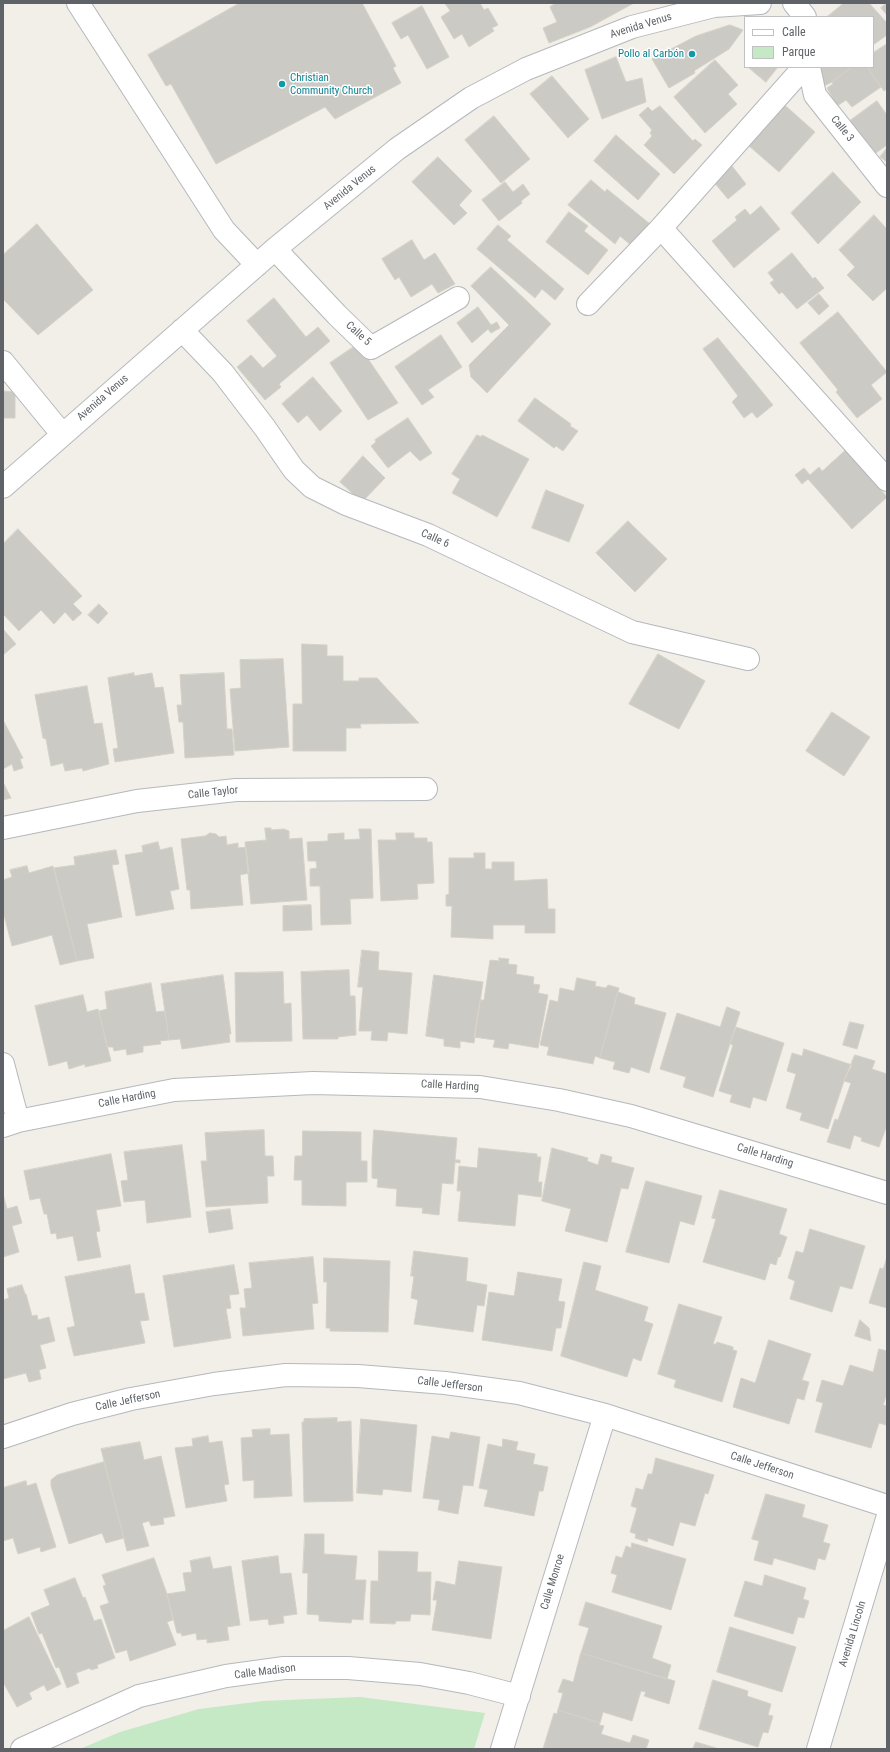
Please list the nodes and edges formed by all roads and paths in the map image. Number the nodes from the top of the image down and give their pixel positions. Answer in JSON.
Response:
{"nodes":[{"id":1,"x":78,"y":3,"type":"edge"},
{"id":2,"x":760,"y":3,"type":"edge"},
{"id":3,"x":794,"y":3,"type":"edge"},
{"id":4,"x":804,"y":16,"type":"edge"},
{"id":5,"x":803,"y":68,"type":"edge"},
{"id":6,"x":809,"y":68,"type":"edge"},
{"id":7,"x":887,"y":186,"type":"edge"},
{"id":8,"x":661,"y":228,"type":"junction"},
{"id":9,"x":275,"y":249,"type":"junction"},
{"id":10,"x":257,"y":265,"type":"junction"},
{"id":11,"x":458,"y":298,"type":"dead end"},
{"id":12,"x":588,"y":304,"type":"dead end"},
{"id":13,"x":182,"y":330,"type":"junction"},
{"id":14,"x":3,"y":362,"type":"edge"},
{"id":15,"x":62,"y":434,"type":"junction"},
{"id":16,"x":887,"y":480,"type":"edge"},
{"id":17,"x":3,"y":487,"type":"edge"},
{"id":18,"x":748,"y":659,"type":"dead end"},
{"id":19,"x":426,"y":789,"type":"dead end"},
{"id":20,"x":3,"y":828,"type":"edge"},
{"id":21,"x":3,"y":1064,"type":"edge"},
{"id":22,"x":11,"y":1124,"type":"edge"},
{"id":23,"x":887,"y":1193,"type":"edge"},
{"id":24,"x":604,"y":1415,"type":"junction"},
{"id":25,"x":3,"y":1437,"type":"edge"},
{"id":26,"x":887,"y":1506,"type":"edge"},
{"id":27,"x":887,"y":1520,"type":"edge"},
{"id":28,"x":518,"y":1696,"type":"junction"},
{"id":29,"x":22,"y":1749,"type":"edge"},
{"id":30,"x":502,"y":1749,"type":"edge"},
{"id":31,"x":818,"y":1749,"type":"edge"}],
"edges":[{"from":1,"to":10,"type":"street"},
{"from":2,"to":9,"type":"street","name":"Avenida Venus"},
{"from":3,"to":4,"type":"street"},
{"from":5,"to":8,"type":"street"},
{"from":6,"to":7,"type":"street","name":"Calle 3"},
{"from":8,"to":12,"type":"street"},
{"from":8,"to":16,"type":"street"},
{"from":9,"to":10,"type":"street","name":"Avenida Venus"},
{"from":9,"to":11,"type":"street","name":"Calle 5"},
{"from":10,"to":13,"type":"street","name":"Avenida Venus"},
{"from":13,"to":15,"type":"street","name":"Avenida Venus"},
{"from":13,"to":18,"type":"street","name":"Calle 6"},
{"from":14,"to":15,"type":"street"},
{"from":15,"to":17,"type":"street","name":"Avenida Venus"},
{"from":19,"to":20,"type":"street","name":"Calle Taylor"},
{"from":21,"to":22,"type":"street"},
{"from":22,"to":23,"type":"street","name":"Calle Harding"},
{"from":24,"to":25,"type":"street","name":"Calle Jefferson"},
{"from":24,"to":26,"type":"street","name":"Calle Jefferson"},
{"from":24,"to":28,"type":"street","name":"Calle Monroe"},
{"from":27,"to":31,"type":"street","name":"Avenida Lincoln"},
{"from":28,"to":29,"type":"street","name":"Calle Madison"},
{"from":28,"to":30,"type":"street","name":"Calle Monroe"}]}
